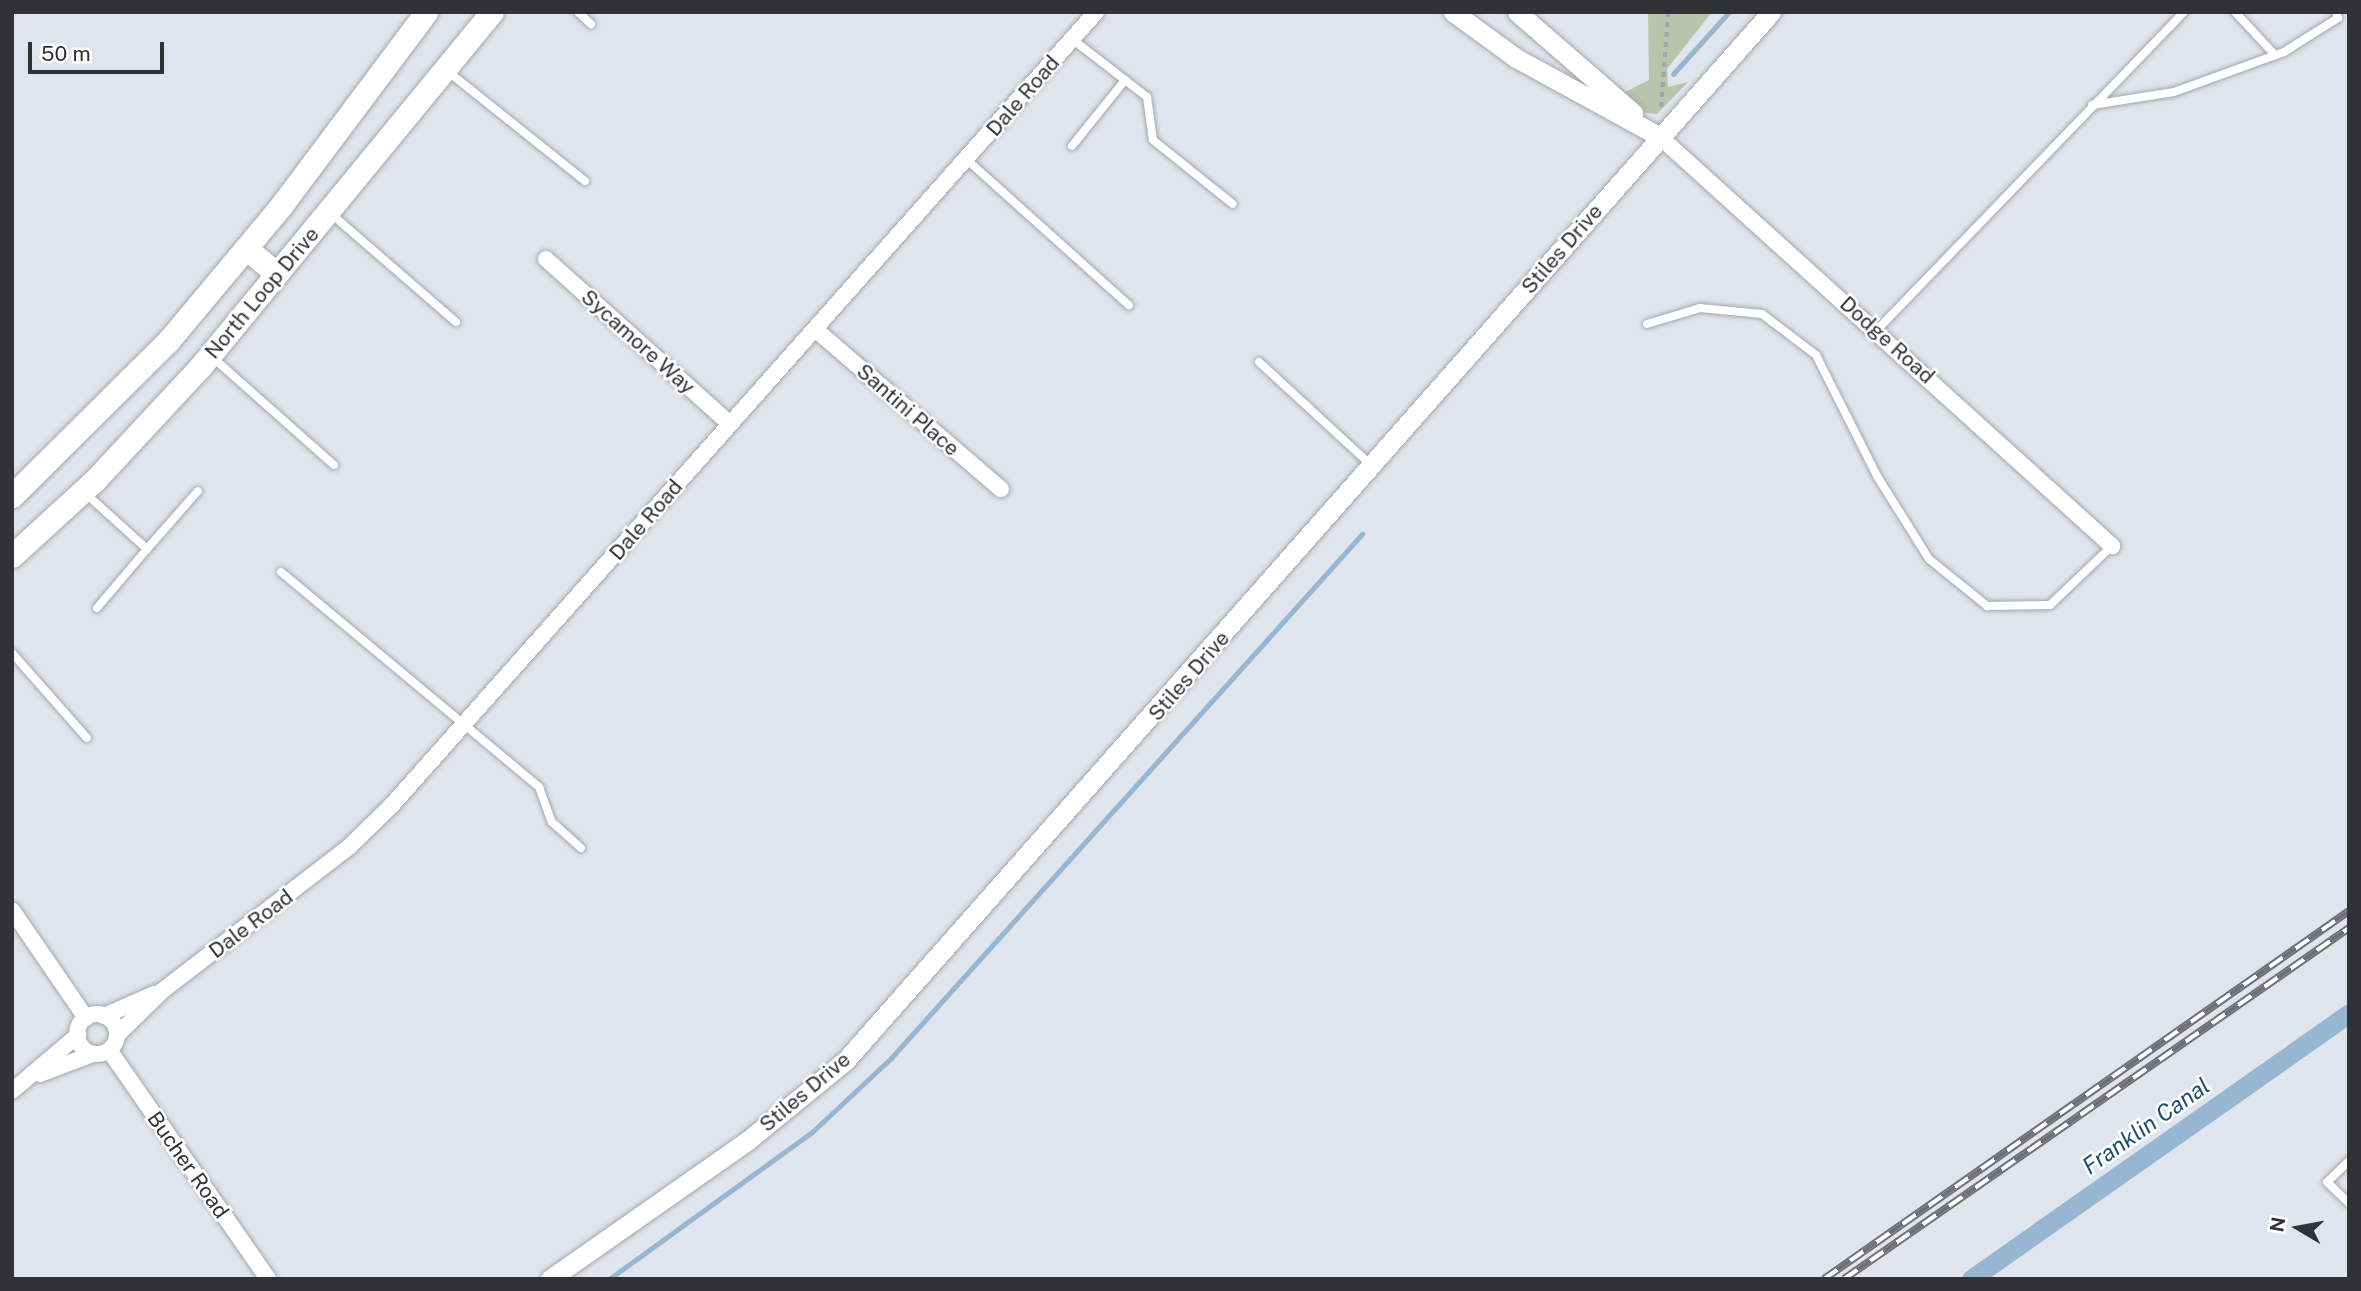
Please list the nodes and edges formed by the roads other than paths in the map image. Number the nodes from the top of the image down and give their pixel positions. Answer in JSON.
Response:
{"nodes":[{"id":1,"x":426,"y":12,"type":"edge"},
{"id":2,"x":492,"y":12,"type":"edge"},
{"id":3,"x":578,"y":12,"type":"edge"},
{"id":4,"x":1096,"y":12,"type":"edge"},
{"id":5,"x":1453,"y":12,"type":"edge"},
{"id":6,"x":1517,"y":12,"type":"edge"},
{"id":7,"x":1771,"y":12,"type":"edge"},
{"id":8,"x":2184,"y":12,"type":"edge"},
{"id":9,"x":2235,"y":12,"type":"edge"},
{"id":10,"x":2336,"y":12,"type":"edge"},
{"id":11,"x":591,"y":24,"type":"dead end"},
{"id":12,"x":1072,"y":39,"type":"junction"},
{"id":13,"x":2275,"y":55,"type":"junction"},
{"id":14,"x":446,"y":70,"type":"junction"},
{"id":15,"x":1125,"y":80,"type":"junction"},
{"id":16,"x":2092,"y":105,"type":"junction"},
{"id":17,"x":1660,"y":137,"type":"junction"},
{"id":18,"x":1072,"y":146,"type":"dead end"},
{"id":19,"x":967,"y":159,"type":"junction"},
{"id":20,"x":585,"y":181,"type":"dead end"},
{"id":21,"x":1233,"y":204,"type":"dead end"},
{"id":22,"x":329,"y":212,"type":"junction"},
{"id":23,"x":246,"y":248,"type":"junction"},
{"id":24,"x":546,"y":259,"type":"dead end"},
{"id":25,"x":278,"y":274,"type":"junction"},
{"id":26,"x":1129,"y":304,"type":"dead end"},
{"id":27,"x":456,"y":322,"type":"dead end"},
{"id":28,"x":1647,"y":324,"type":"dead end"},
{"id":29,"x":816,"y":330,"type":"junction"},
{"id":30,"x":1877,"y":330,"type":"junction"},
{"id":31,"x":210,"y":355,"type":"junction"},
{"id":32,"x":1259,"y":362,"type":"dead end"},
{"id":33,"x":730,"y":424,"type":"junction"},
{"id":34,"x":334,"y":465,"type":"dead end"},
{"id":35,"x":1373,"y":467,"type":"junction"},
{"id":36,"x":1001,"y":489,"type":"dead end"},
{"id":37,"x":83,"y":491,"type":"junction"},
{"id":38,"x":198,"y":491,"type":"dead end"},
{"id":39,"x":12,"y":496,"type":"edge"},
{"id":40,"x":2112,"y":546,"type":"joint"},
{"id":41,"x":147,"y":549,"type":"junction"},
{"id":42,"x":12,"y":556,"type":"edge"},
{"id":43,"x":281,"y":572,"type":"dead end"},
{"id":44,"x":97,"y":608,"type":"dead end"},
{"id":45,"x":12,"y":653,"type":"edge"},
{"id":46,"x":467,"y":724,"type":"junction"},
{"id":47,"x":86,"y":738,"type":"dead end"},
{"id":48,"x":581,"y":848,"type":"dead end"},
{"id":49,"x":12,"y":910,"type":"edge"},
{"id":50,"x":162,"y":991,"type":"junction"},
{"id":51,"x":104,"y":1016,"type":"junction"},
{"id":52,"x":86,"y":1018,"type":"junction"},
{"id":53,"x":78,"y":1035,"type":"junction"},
{"id":54,"x":117,"y":1035,"type":"junction"},
{"id":55,"x":101,"y":1052,"type":"junction"},
{"id":56,"x":31,"y":1078,"type":"junction"},
{"id":57,"x":12,"y":1091,"type":"edge"},
{"id":58,"x":2349,"y":1161,"type":"edge"},
{"id":59,"x":2349,"y":1203,"type":"edge"},
{"id":60,"x":268,"y":1279,"type":"edge"},
{"id":61,"x":550,"y":1279,"type":"edge"}],
"edges":[{"from":1,"to":23,"type":"main road","name":"North Loop Drive"},
{"from":2,"to":14,"type":"main road","name":"North Loop Drive"},
{"from":3,"to":11,"type":"lane"},
{"from":4,"to":12,"type":"street","name":"Dale Road"},
{"from":5,"to":17,"type":"street","name":"Dodge Road"},
{"from":6,"to":17,"type":"street","name":"Dodge Road"},
{"from":7,"to":17,"type":"street","name":"Stiles Drive"},
{"from":8,"to":16,"type":"lane"},
{"from":9,"to":13,"type":"lane"},
{"from":10,"to":13,"type":"lane"},
{"from":12,"to":15,"type":"lane"},
{"from":12,"to":19,"type":"street","name":"Dale Road"},
{"from":13,"to":16,"type":"lane"},
{"from":14,"to":20,"type":"lane"},
{"from":14,"to":22,"type":"main road","name":"North Loop Drive"},
{"from":15,"to":18,"type":"lane"},
{"from":15,"to":21,"type":"lane"},
{"from":16,"to":30,"type":"lane"},
{"from":17,"to":30,"type":"street","name":"Dodge Road"},
{"from":17,"to":35,"type":"street","name":"Stiles Drive"},
{"from":19,"to":26,"type":"lane"},
{"from":19,"to":29,"type":"street","name":"Dale Road"},
{"from":22,"to":25,"type":"main road","name":"North Loop Drive"},
{"from":22,"to":27,"type":"lane"},
{"from":23,"to":25,"type":"main road"},
{"from":23,"to":39,"type":"main road","name":"North Loop Drive"},
{"from":24,"to":33,"type":"street","name":"Sycamore Way"},
{"from":25,"to":31,"type":"main road","name":"North Loop Drive"},
{"from":28,"to":40,"type":"lane"},
{"from":29,"to":33,"type":"street","name":"Dale Road"},
{"from":29,"to":36,"type":"street","name":"Santini Place"},
{"from":30,"to":40,"type":"street","name":"Dodge Road"},
{"from":31,"to":34,"type":"lane"},
{"from":31,"to":37,"type":"main road","name":"North Loop Drive"},
{"from":32,"to":35,"type":"lane"},
{"from":33,"to":46,"type":"street","name":"Dale Road"},
{"from":35,"to":61,"type":"street","name":"Stiles Drive"},
{"from":37,"to":41,"type":"lane"},
{"from":37,"to":42,"type":"main road","name":"North Loop Drive"},
{"from":38,"to":41,"type":"lane"},
{"from":41,"to":44,"type":"lane"},
{"from":43,"to":46,"type":"lane"},
{"from":45,"to":47,"type":"lane"},
{"from":46,"to":48,"type":"lane"},
{"from":46,"to":50,"type":"street","name":"Dale Road"},
{"from":49,"to":52,"type":"street"},
{"from":50,"to":51,"type":"street","name":"Dale Road"},
{"from":50,"to":54,"type":"street","name":"Dale Road"},
{"from":51,"to":52,"type":"street","name":"Dale Road"},
{"from":51,"to":54,"type":"street"},
{"from":52,"to":53,"type":"street"},
{"from":53,"to":55,"type":"street","name":"Bucher Road"},
{"from":53,"to":56,"type":"street"},
{"from":54,"to":55,"type":"street","name":"Dale Road"},
{"from":55,"to":56,"type":"street"},
{"from":55,"to":60,"type":"street","name":"Bucher Road"},
{"from":56,"to":57,"type":"street"},
{"from":58,"to":59,"type":"lane"}]}
